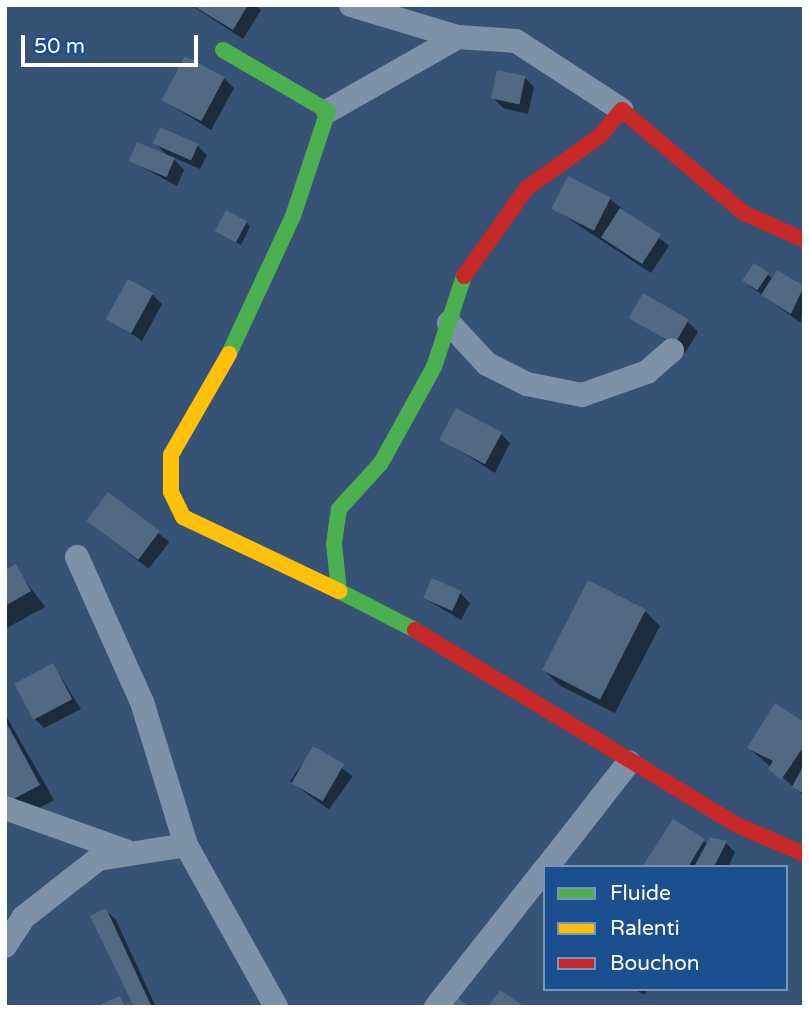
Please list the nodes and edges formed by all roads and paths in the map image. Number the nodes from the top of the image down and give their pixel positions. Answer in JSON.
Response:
{"nodes":[{"id":1,"x":351,"y":5,"type":"edge"},
{"id":2,"x":458,"y":37,"type":"junction"},
{"id":3,"x":223,"y":50,"type":"dead end"},
{"id":4,"x":622,"y":110,"type":"junction"},
{"id":5,"x":328,"y":111,"type":"junction"},
{"id":6,"x":804,"y":240,"type":"edge"},
{"id":7,"x":449,"y":323,"type":"junction"},
{"id":8,"x":672,"y":350,"type":"dead end"},
{"id":9,"x":77,"y":556,"type":"dead end"},
{"id":10,"x":339,"y":591,"type":"junction"},
{"id":11,"x":629,"y":762,"type":"junction"},
{"id":12,"x":5,"y":808,"type":"edge"},
{"id":13,"x":186,"y":845,"type":"junction"},
{"id":14,"x":126,"y":851,"type":"junction"},
{"id":15,"x":804,"y":854,"type":"edge"},
{"id":16,"x":548,"y":865,"type":"edge"},
{"id":17,"x":543,"y":872,"type":"edge"},
{"id":18,"x":5,"y":946,"type":"edge"},
{"id":19,"x":276,"y":1007,"type":"edge"},
{"id":20,"x":436,"y":1007,"type":"edge"}],
"edges":[{"from":1,"to":2,"type":"street"},
{"from":2,"to":4,"type":"street"},
{"from":2,"to":5,"type":"street"},
{"from":3,"to":5,"type":"street"},
{"from":4,"to":6,"type":"street"},
{"from":4,"to":7,"type":"street"},
{"from":5,"to":10,"type":"street"},
{"from":7,"to":8,"type":"street"},
{"from":7,"to":10,"type":"street"},
{"from":9,"to":13,"type":"street"},
{"from":10,"to":11,"type":"street"},
{"from":11,"to":15,"type":"street"},
{"from":11,"to":16,"type":"street"},
{"from":12,"to":14,"type":"street"},
{"from":13,"to":14,"type":"street"},
{"from":13,"to":19,"type":"street"},
{"from":14,"to":18,"type":"street"},
{"from":17,"to":20,"type":"street"}]}
